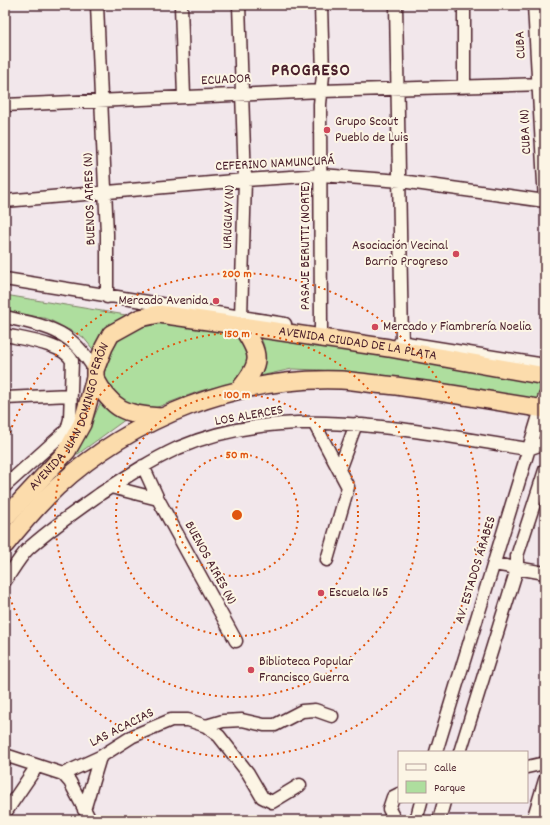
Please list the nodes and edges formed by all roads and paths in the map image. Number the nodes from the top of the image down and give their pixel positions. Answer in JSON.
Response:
{"nodes":[{"id":1,"x":97,"y":5,"type":"edge"},
{"id":2,"x":181,"y":5,"type":"edge"},
{"id":3,"x":240,"y":5,"type":"edge"},
{"id":4,"x":321,"y":5,"type":"edge"},
{"id":5,"x":396,"y":5,"type":"edge"},
{"id":6,"x":464,"y":5,"type":"edge"},
{"id":7,"x":534,"y":5,"type":"edge"},
{"id":8,"x":542,"y":84,"type":"edge"},
{"id":9,"x":464,"y":87,"type":"junction"},
{"id":10,"x":398,"y":89,"type":"junction"},
{"id":11,"x":322,"y":91,"type":"junction"},
{"id":12,"x":242,"y":94,"type":"junction"},
{"id":13,"x":184,"y":97,"type":"junction"},
{"id":14,"x":101,"y":101,"type":"junction"},
{"id":15,"x":5,"y":105,"type":"edge"},
{"id":16,"x":321,"y":175,"type":"junction"},
{"id":17,"x":245,"y":180,"type":"junction"},
{"id":18,"x":401,"y":181,"type":"junction"},
{"id":19,"x":105,"y":192,"type":"junction"},
{"id":20,"x":5,"y":201,"type":"edge"},
{"id":21,"x":545,"y":201,"type":"edge"},
{"id":22,"x":5,"y":279,"type":"edge"},
{"id":23,"x":5,"y":287,"type":"edge"},
{"id":24,"x":107,"y":297,"type":"junction"},
{"id":25,"x":165,"y":310,"type":"junction"},
{"id":26,"x":5,"y":317,"type":"edge"},
{"id":27,"x":241,"y":321,"type":"junction"},
{"id":28,"x":321,"y":330,"type":"junction"},
{"id":29,"x":5,"y":335,"type":"edge"},
{"id":30,"x":363,"y":336,"type":"joint"},
{"id":31,"x":396,"y":345,"type":"junction"},
{"id":32,"x":95,"y":374,"type":"junction"},
{"id":33,"x":545,"y":374,"type":"edge"},
{"id":34,"x":239,"y":390,"type":"junction"},
{"id":35,"x":71,"y":394,"type":"junction"},
{"id":36,"x":5,"y":398,"type":"edge"},
{"id":37,"x":543,"y":409,"type":"edge"},
{"id":38,"x":161,"y":417,"type":"junction"},
{"id":39,"x":314,"y":423,"type":"junction"},
{"id":40,"x":356,"y":424,"type":"junction"},
{"id":41,"x":545,"y":443,"type":"edge"},
{"id":42,"x":528,"y":448,"type":"junction"},
{"id":43,"x":143,"y":466,"type":"junction"},
{"id":44,"x":339,"y":470,"type":"junction"},
{"id":45,"x":545,"y":470,"type":"edge"},
{"id":46,"x":5,"y":486,"type":"edge"},
{"id":47,"x":111,"y":487,"type":"junction"},
{"id":48,"x":158,"y":499,"type":"junction"},
{"id":49,"x":5,"y":518,"type":"edge"},
{"id":50,"x":5,"y":545,"type":"edge"},
{"id":51,"x":327,"y":560,"type":"dead end"},
{"id":52,"x":494,"y":564,"type":"junction"},
{"id":53,"x":517,"y":569,"type":"junction"},
{"id":54,"x":545,"y":573,"type":"edge"},
{"id":55,"x":5,"y":581,"type":"edge"},
{"id":56,"x":236,"y":641,"type":"dead end"},
{"id":57,"x":332,"y":716,"type":"dead end"},
{"id":58,"x":206,"y":726,"type":"junction"},
{"id":59,"x":436,"y":751,"type":"edge"},
{"id":60,"x":460,"y":751,"type":"edge"},
{"id":61,"x":5,"y":755,"type":"edge"},
{"id":62,"x":100,"y":756,"type":"junction"},
{"id":63,"x":545,"y":762,"type":"edge"},
{"id":64,"x":37,"y":766,"type":"junction"},
{"id":65,"x":528,"y":767,"type":"edge"},
{"id":66,"x":63,"y":774,"type":"junction"},
{"id":67,"x":545,"y":780,"type":"edge"},
{"id":68,"x":300,"y":785,"type":"dead end"},
{"id":69,"x":398,"y":794,"type":"edge"},
{"id":70,"x":421,"y":803,"type":"edge"},
{"id":71,"x":444,"y":803,"type":"edge"},
{"id":72,"x":5,"y":814,"type":"edge"},
{"id":73,"x":87,"y":815,"type":"edge"},
{"id":74,"x":395,"y":820,"type":"edge"},
{"id":75,"x":416,"y":820,"type":"edge"},
{"id":76,"x":439,"y":820,"type":"edge"},
{"id":77,"x":533,"y":820,"type":"edge"}],
"edges":[{"from":1,"to":14,"type":"street","name":"BUENOS AIRES (N)"},
{"from":2,"to":13,"type":"street"},
{"from":3,"to":12,"type":"street","name":"URUGUAY (N)"},
{"from":4,"to":11,"type":"street","name":"PASAJE BERUTTI (NORTE)"},
{"from":5,"to":10,"type":"street"},
{"from":6,"to":9,"type":"street"},
{"from":7,"to":8,"type":"street","name":"CUBA"},
{"from":8,"to":9,"type":"street","name":"ECUADOR"},
{"from":8,"to":21,"type":"street","name":"CUBA (N)"},
{"from":9,"to":10,"type":"street","name":"ECUADOR"},
{"from":10,"to":11,"type":"street","name":"ECUADOR"},
{"from":10,"to":18,"type":"street"},
{"from":11,"to":12,"type":"street","name":"ECUADOR"},
{"from":11,"to":16,"type":"street","name":"PASAJE BERUTTI (NORTE)"},
{"from":12,"to":13,"type":"street","name":"ECUADOR"},
{"from":12,"to":17,"type":"street","name":"URUGUAY (N)"},
{"from":13,"to":14,"type":"street","name":"ECUADOR"},
{"from":14,"to":15,"type":"street","name":"ECUADOR"},
{"from":14,"to":19,"type":"street","name":"BUENOS AIRES (N)"},
{"from":16,"to":17,"type":"street","name":"CEFERINO NAMUNCURÁ"},
{"from":16,"to":18,"type":"street","name":"CEFERINO NAMUNCURÁ"},
{"from":16,"to":28,"type":"street","name":"PASAJE BERUTTI (NORTE)"},
{"from":17,"to":19,"type":"street","name":"CEFERINO NAMUNCURÁ"},
{"from":17,"to":27,"type":"street","name":"URUGUAY (N)"},
{"from":18,"to":21,"type":"street","name":"CEFERINO NAMUNCURÁ"},
{"from":18,"to":31,"type":"street"},
{"from":19,"to":20,"type":"street","name":"CEFERINO NAMUNCURÁ"},
{"from":19,"to":24,"type":"street","name":"BUENOS AIRES (N)"},
{"from":22,"to":24,"type":"street","name":"AVENIDA CIUDAD DE LA PLATA"},
{"from":23,"to":25,"type":"street","name":"AVENIDA CIUDAD DE LA PLATA"},
{"from":24,"to":25,"type":"street","name":"AVENIDA CIUDAD DE LA PLATA"},
{"from":25,"to":27,"type":"highway","name":"AVENIDA CIUDAD DE LA PLATA"},
{"from":25,"to":32,"type":"highway","name":"AVENIDA JUAN DOMINGO PERÓN"},
{"from":26,"to":32,"type":"street"},
{"from":27,"to":28,"type":"street","name":"AVENIDA CIUDAD DE LA PLATA"},
{"from":27,"to":31,"type":"highway","name":"AVENIDA CIUDAD DE LA PLATA"},
{"from":27,"to":34,"type":"highway"},
{"from":28,"to":30,"type":"street","name":"AVENIDA CIUDAD DE LA PLATA"},
{"from":29,"to":35,"type":"street","name":"AVENIDA JUAN DOMINGO PERÓN"},
{"from":30,"to":31,"type":"highway"},
{"from":31,"to":33,"type":"highway","name":"AVENIDA CIUDAD DE LA PLATA"},
{"from":32,"to":38,"type":"highway"},
{"from":32,"to":49,"type":"highway","name":"AVENIDA JUAN DOMINGO PERÓN"},
{"from":34,"to":37,"type":"highway"},
{"from":34,"to":38,"type":"highway"},
{"from":35,"to":36,"type":"street"},
{"from":35,"to":46,"type":"street","name":"AVENIDA JUAN DOMINGO PERÓN"},
{"from":37,"to":42,"type":"street","name":"AV. ESTADOS ÁRABES"},
{"from":38,"to":50,"type":"highway","name":"AVENIDA JUAN DOMINGO PERÓN"},
{"from":39,"to":40,"type":"street","name":"LOS ALERCES"},
{"from":39,"to":43,"type":"street","name":"LOS ALERCES"},
{"from":39,"to":44,"type":"street"},
{"from":40,"to":42,"type":"street","name":"LOS ALERCES"},
{"from":40,"to":44,"type":"street"},
{"from":41,"to":42,"type":"street","name":"LOS ALERCES"},
{"from":42,"to":52,"type":"street","name":"AV. ESTADOS ÁRABES"},
{"from":43,"to":47,"type":"street","name":"LOS ALERCES"},
{"from":43,"to":48,"type":"street","name":"BUENOS AIRES (N)"},
{"from":44,"to":51,"type":"street"},
{"from":45,"to":53,"type":"street"},
{"from":47,"to":48,"type":"street"},
{"from":47,"to":55,"type":"street","name":"LOS ALERCES"},
{"from":48,"to":56,"type":"street","name":"BUENOS AIRES (N)"},
{"from":52,"to":53,"type":"street"},
{"from":52,"to":59,"type":"street","name":"AV. ESTADOS ÁRABES"},
{"from":53,"to":54,"type":"street"},
{"from":53,"to":60,"type":"street"},
{"from":57,"to":58,"type":"street"},
{"from":58,"to":62,"type":"street","name":"LAS ACACIAS"},
{"from":58,"to":68,"type":"street","name":"LAS ACACIAS"},
{"from":61,"to":64,"type":"street"},
{"from":62,"to":66,"type":"street","name":"LAS ACACIAS"},
{"from":62,"to":73,"type":"street"},
{"from":63,"to":65,"type":"street"},
{"from":64,"to":66,"type":"street"},
{"from":64,"to":72,"type":"street"},
{"from":66,"to":73,"type":"street"},
{"from":67,"to":77,"type":"street"},
{"from":69,"to":74,"type":"street"},
{"from":70,"to":75,"type":"street"},
{"from":71,"to":76,"type":"street"}]}
